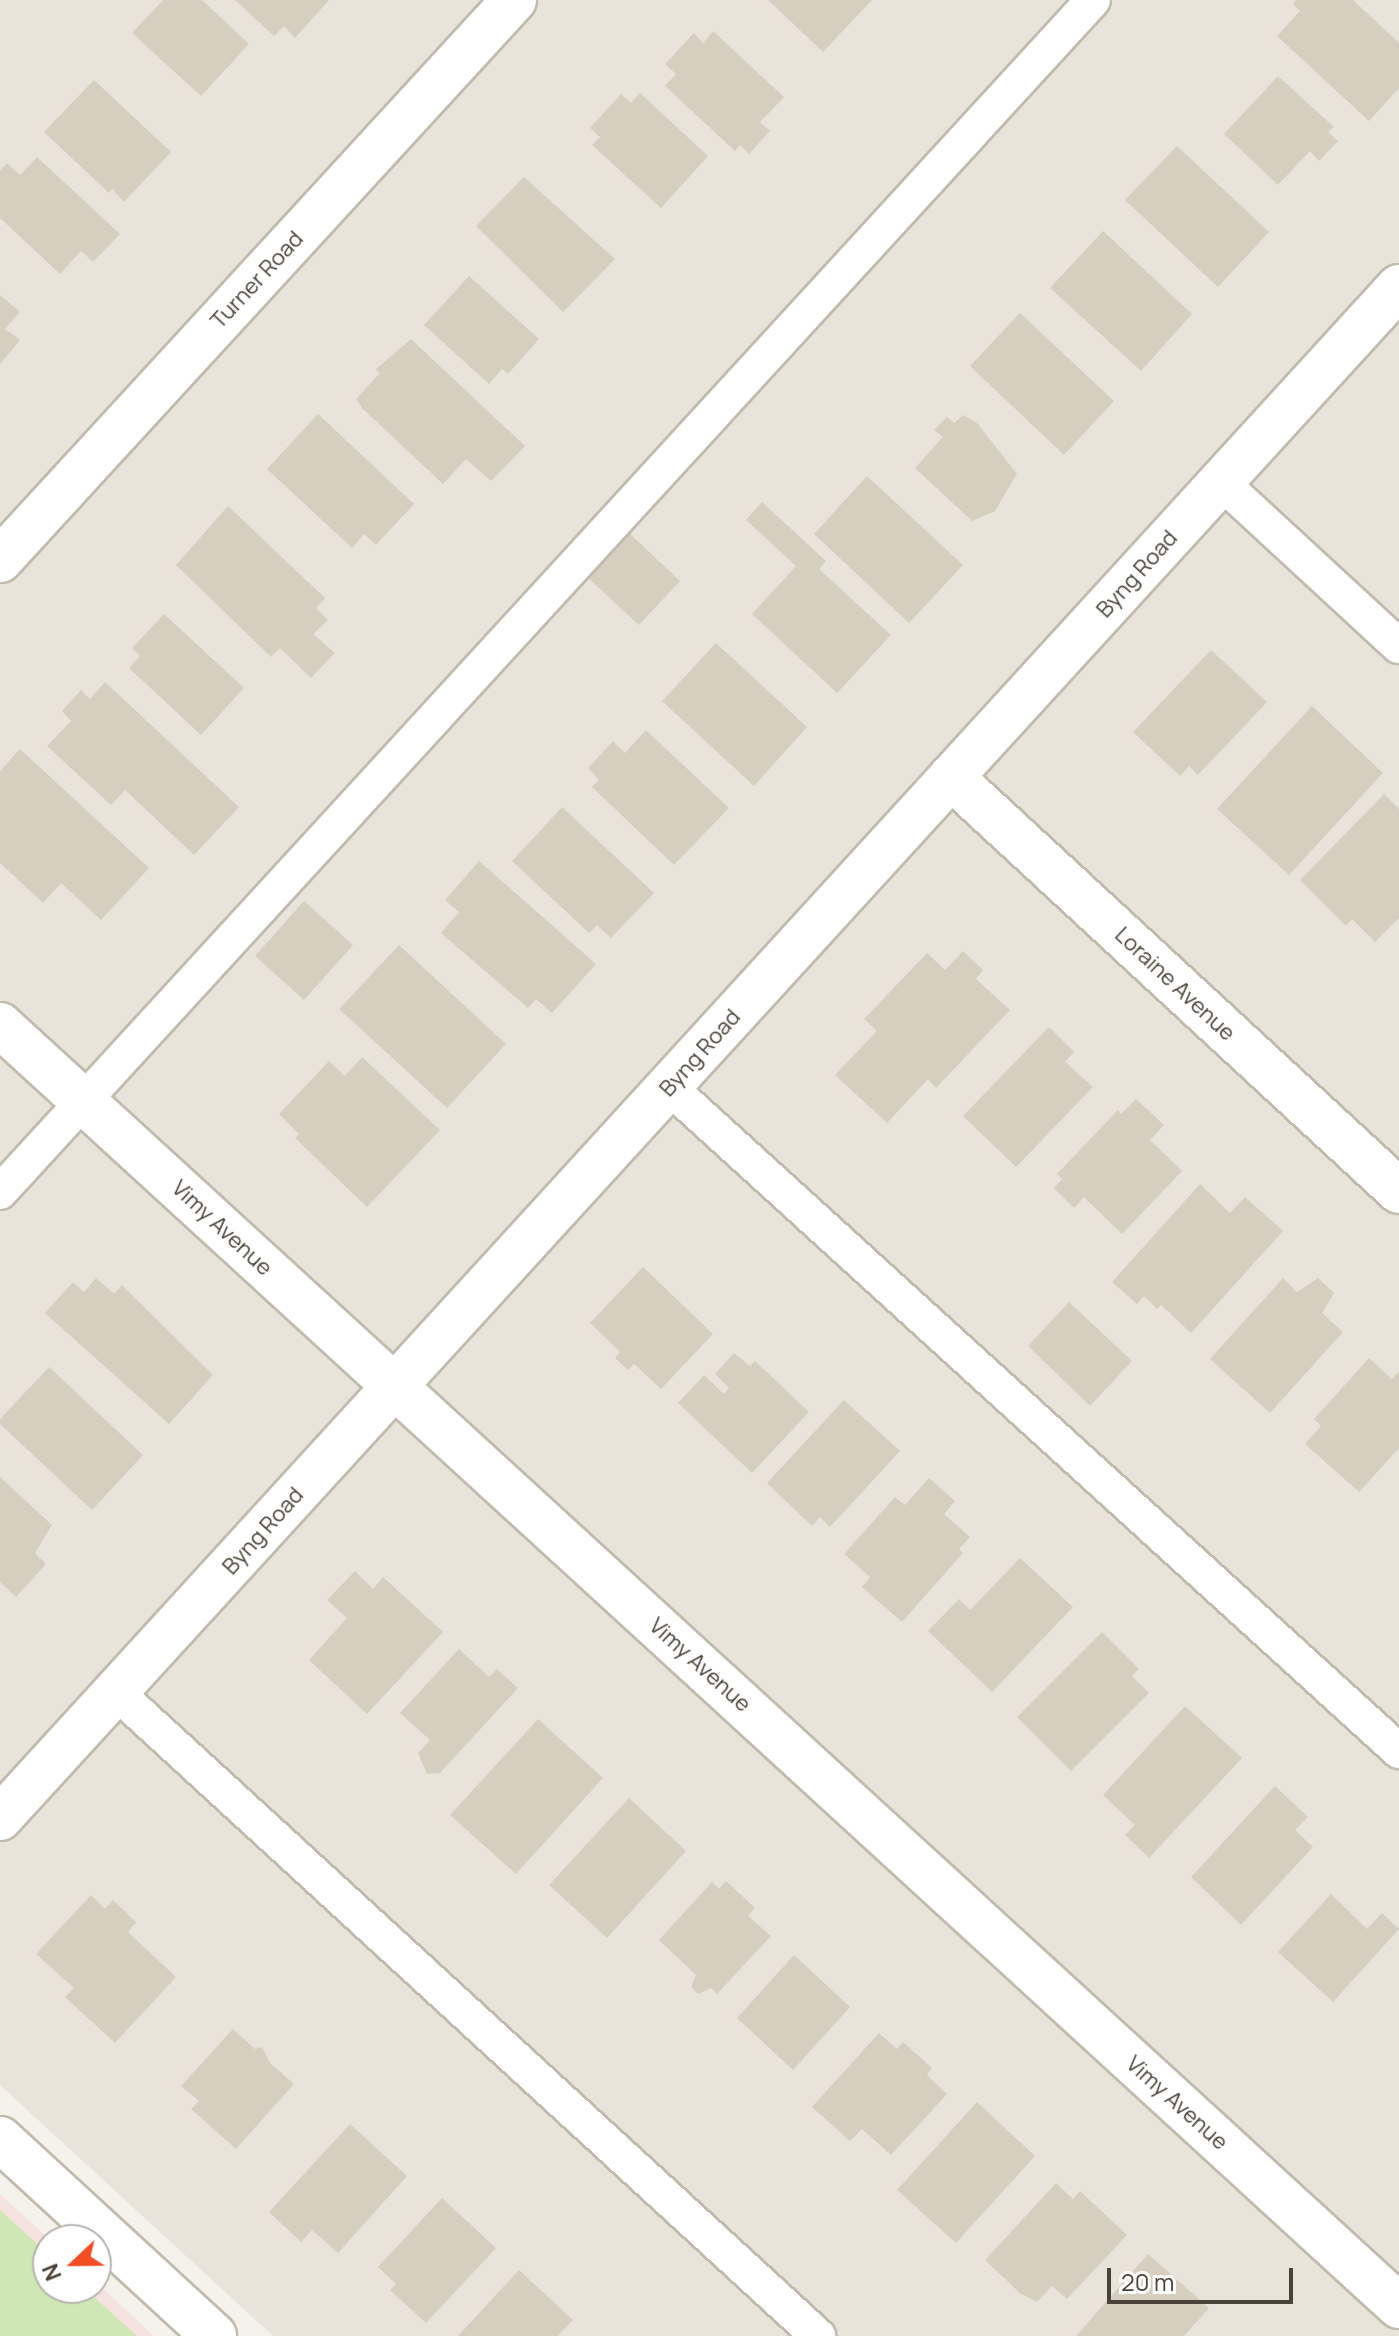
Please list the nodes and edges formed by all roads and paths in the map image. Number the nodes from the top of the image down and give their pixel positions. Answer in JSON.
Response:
{"nodes":[{"id":1,"x":514,"y":0,"type":"edge"},
{"id":2,"x":1093,"y":0,"type":"edge"},
{"id":3,"x":1399,"y":287,"type":"edge"},
{"id":4,"x":1221,"y":482,"type":"junction"},
{"id":5,"x":0,"y":560,"type":"edge"},
{"id":6,"x":1399,"y":646,"type":"edge"},
{"id":7,"x":951,"y":777,"type":"junction"},
{"id":8,"x":0,"y":1025,"type":"edge"},
{"id":9,"x":669,"y":1087,"type":"junction"},
{"id":10,"x":84,"y":1101,"type":"junction"},
{"id":11,"x":1399,"y":1191,"type":"edge"},
{"id":12,"x":0,"y":1192,"type":"edge"},
{"id":13,"x":395,"y":1386,"type":"junction"},
{"id":14,"x":116,"y":1692,"type":"junction"},
{"id":15,"x":1399,"y":1751,"type":"edge"},
{"id":16,"x":0,"y":1818,"type":"edge"},
{"id":17,"x":0,"y":2139,"type":"edge"},
{"id":18,"x":1399,"y":2306,"type":"edge"},
{"id":19,"x":214,"y":2336,"type":"edge"},
{"id":20,"x":818,"y":2336,"type":"edge"}],
"edges":[{"from":1,"to":5,"type":"street","name":"Turner Road"},
{"from":2,"to":10,"type":"lane"},
{"from":3,"to":4,"type":"street","name":"Byng Road"},
{"from":4,"to":6,"type":"lane"},
{"from":4,"to":7,"type":"street","name":"Byng Road"},
{"from":7,"to":9,"type":"street","name":"Byng Road"},
{"from":7,"to":11,"type":"street","name":"Loraine Avenue"},
{"from":8,"to":10,"type":"street","name":"Vimy Avenue"},
{"from":9,"to":13,"type":"street","name":"Byng Road"},
{"from":9,"to":15,"type":"lane"},
{"from":10,"to":12,"type":"lane"},
{"from":10,"to":13,"type":"street","name":"Vimy Avenue"},
{"from":13,"to":14,"type":"street","name":"Byng Road"},
{"from":13,"to":18,"type":"street","name":"Vimy Avenue"},
{"from":14,"to":16,"type":"street","name":"Byng Road"},
{"from":14,"to":20,"type":"lane"},
{"from":17,"to":19,"type":"street"}]}
